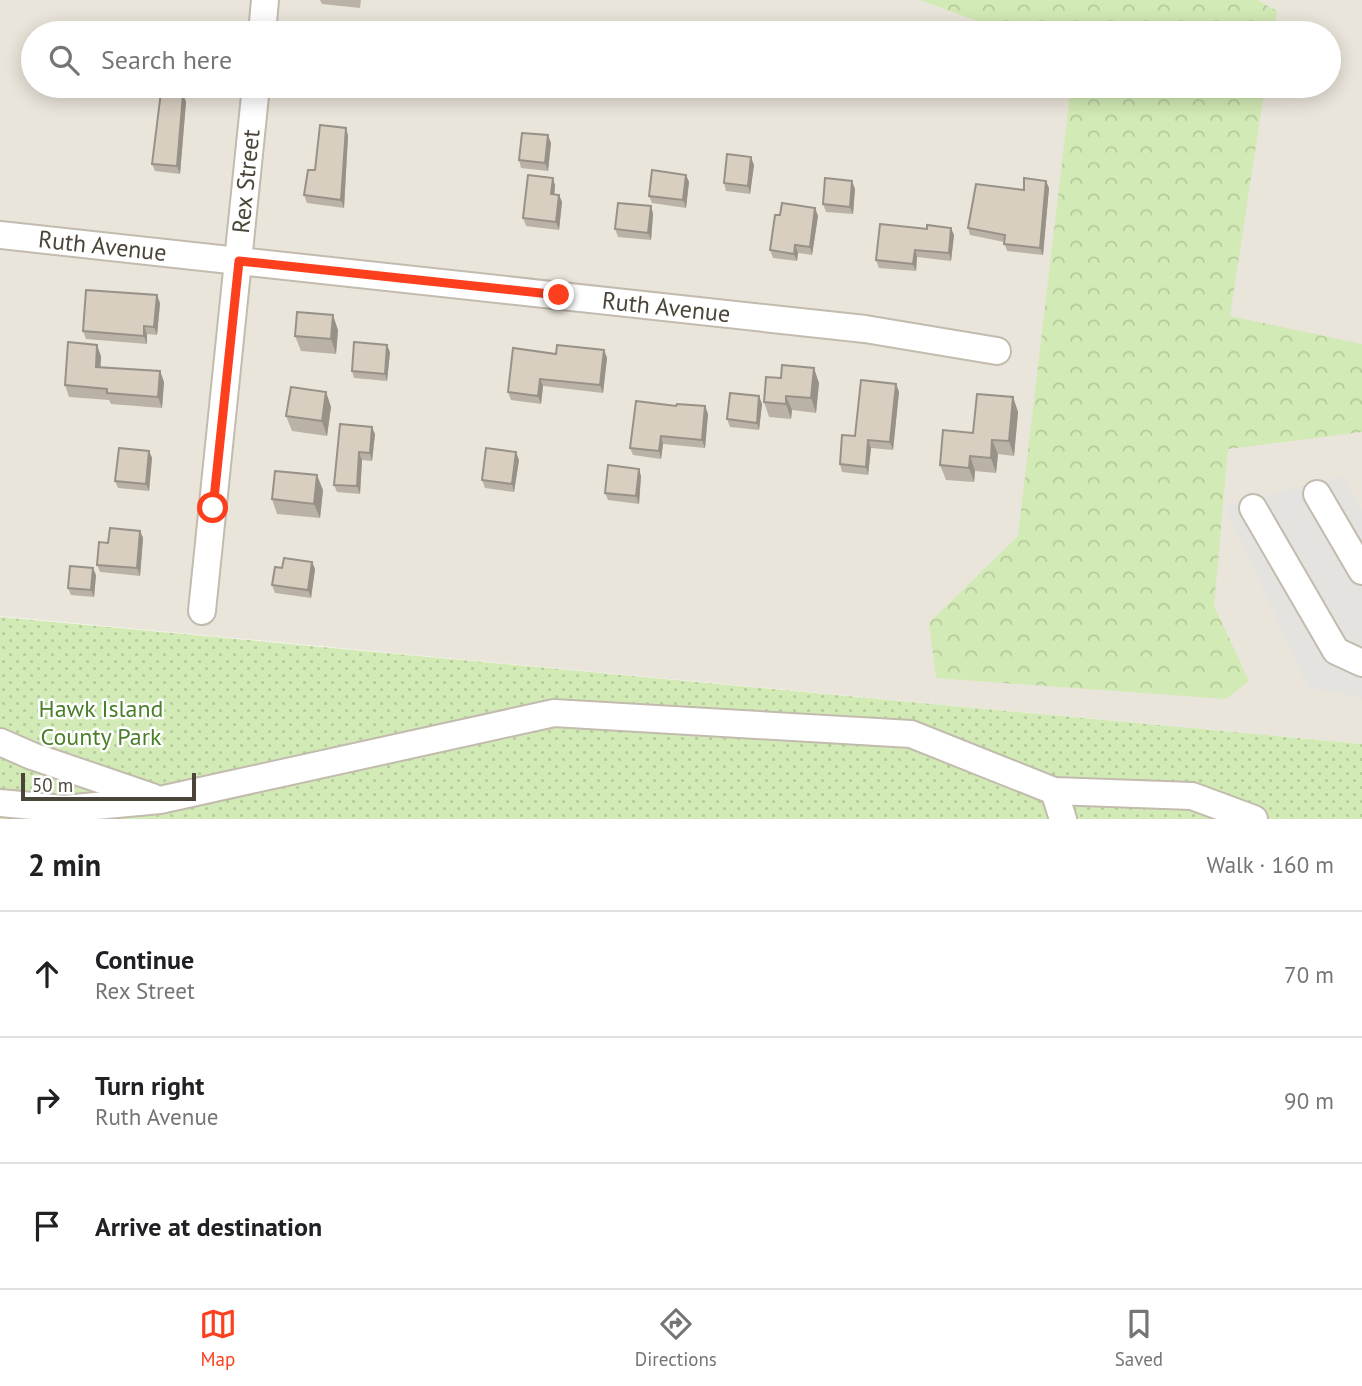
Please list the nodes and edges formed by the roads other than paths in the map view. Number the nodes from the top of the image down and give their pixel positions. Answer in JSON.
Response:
{"nodes":[{"id":1,"x":265,"y":0,"type":"edge"},
{"id":2,"x":263,"y":21,"type":"edge"},
{"id":3,"x":255,"y":98,"type":"edge"},
{"id":4,"x":0,"y":235,"type":"edge"},
{"id":5,"x":239,"y":261,"type":"junction"},
{"id":6,"x":997,"y":351,"type":"dead end"},
{"id":7,"x":1317,"y":494,"type":"dead end"},
{"id":8,"x":1253,"y":508,"type":"dead end"},
{"id":9,"x":1362,"y":572,"type":"edge"},
{"id":10,"x":202,"y":611,"type":"dead end"},
{"id":11,"x":1362,"y":663,"type":"edge"},
{"id":12,"x":0,"y":742,"type":"edge"},
{"id":13,"x":1054,"y":790,"type":"junction"},
{"id":14,"x":160,"y":800,"type":"junction"},
{"id":15,"x":0,"y":803,"type":"edge"},
{"id":16,"x":1063,"y":819,"type":"edge"},
{"id":17,"x":1254,"y":819,"type":"edge"}],
"edges":[{"from":1,"to":2,"type":"street"},
{"from":3,"to":5,"type":"street","name":"Rex Street"},
{"from":4,"to":5,"type":"street","name":"Ruth Avenue"},
{"from":5,"to":6,"type":"street","name":"Ruth Avenue"},
{"from":5,"to":10,"type":"street","name":"Rex Street"},
{"from":7,"to":9,"type":"street"},
{"from":8,"to":11,"type":"street"},
{"from":12,"to":14,"type":"street"},
{"from":13,"to":14,"type":"street"},
{"from":13,"to":16,"type":"street"},
{"from":13,"to":17,"type":"street"},
{"from":14,"to":15,"type":"street"}]}
